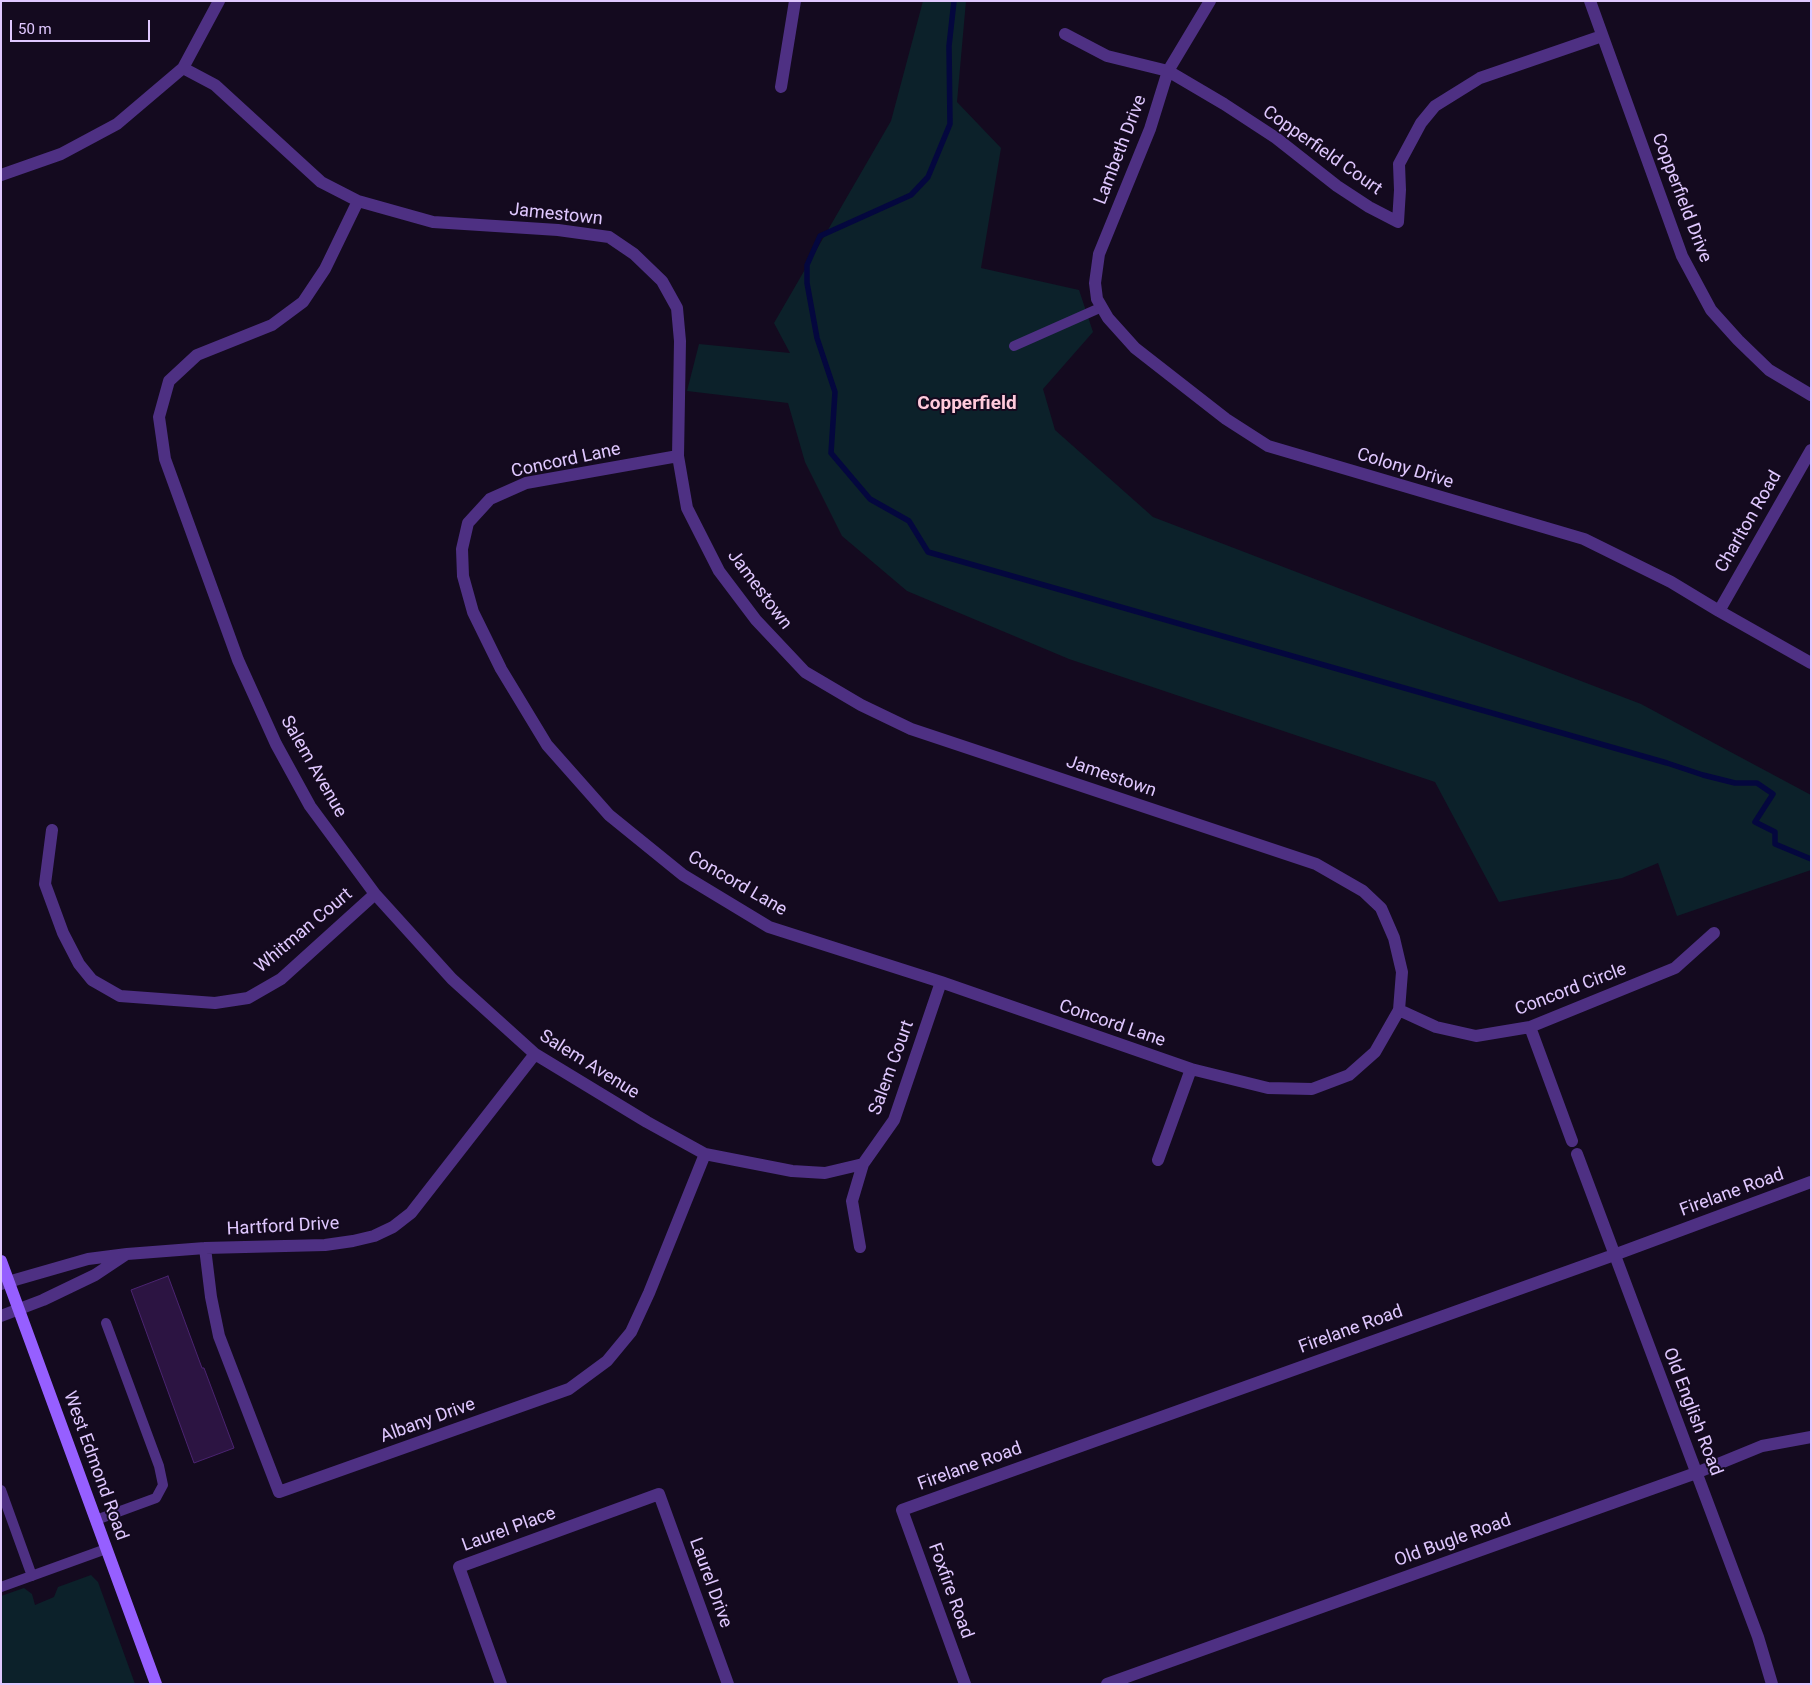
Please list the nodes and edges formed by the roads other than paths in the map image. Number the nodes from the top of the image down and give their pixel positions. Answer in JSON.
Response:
{"nodes":[{"id":1,"x":219,"y":1,"type":"edge"},
{"id":2,"x":795,"y":1,"type":"edge"},
{"id":3,"x":1210,"y":1,"type":"edge"},
{"id":4,"x":1590,"y":1,"type":"edge"},
{"id":5,"x":1066,"y":34,"type":"dead end"},
{"id":6,"x":1602,"y":36,"type":"junction"},
{"id":7,"x":183,"y":68,"type":"junction"},
{"id":8,"x":1168,"y":71,"type":"junction"},
{"id":9,"x":781,"y":87,"type":"dead end"},
{"id":10,"x":1,"y":175,"type":"edge"},
{"id":11,"x":358,"y":201,"type":"junction"},
{"id":12,"x":1105,"y":313,"type":"junction"},
{"id":13,"x":1014,"y":346,"type":"dead end"},
{"id":14,"x":1811,"y":395,"type":"edge"},
{"id":15,"x":1811,"y":450,"type":"edge"},
{"id":16,"x":678,"y":456,"type":"junction"},
{"id":17,"x":1719,"y":611,"type":"junction"},
{"id":18,"x":1811,"y":663,"type":"edge"},
{"id":19,"x":52,"y":830,"type":"dead end"},
{"id":20,"x":375,"y":894,"type":"junction"},
{"id":21,"x":1714,"y":933,"type":"dead end"},
{"id":22,"x":941,"y":982,"type":"junction"},
{"id":23,"x":1399,"y":1010,"type":"junction"},
{"id":24,"x":1530,"y":1027,"type":"junction"},
{"id":25,"x":534,"y":1054,"type":"junction"},
{"id":26,"x":1191,"y":1069,"type":"junction"},
{"id":27,"x":1572,"y":1141,"type":"dead end"},
{"id":28,"x":705,"y":1154,"type":"junction"},
{"id":29,"x":1577,"y":1154,"type":"dead end"},
{"id":30,"x":1158,"y":1160,"type":"dead end"},
{"id":31,"x":863,"y":1164,"type":"junction"},
{"id":32,"x":1811,"y":1182,"type":"edge"},
{"id":33,"x":860,"y":1247,"type":"dead end"},
{"id":34,"x":205,"y":1248,"type":"junction"},
{"id":35,"x":127,"y":1254,"type":"junction"},
{"id":36,"x":1614,"y":1255,"type":"junction"},
{"id":37,"x":1,"y":1261,"type":"edge"},
{"id":38,"x":5,"y":1283,"type":"edge"},
{"id":39,"x":19,"y":1310,"type":"junction"},
{"id":40,"x":1,"y":1316,"type":"edge"},
{"id":41,"x":106,"y":1322,"type":"dead end"},
{"id":42,"x":1811,"y":1436,"type":"edge"},
{"id":43,"x":1696,"y":1473,"type":"junction"},
{"id":44,"x":1,"y":1490,"type":"edge"},
{"id":45,"x":659,"y":1494,"type":"joint"},
{"id":46,"x":902,"y":1510,"type":"joint"},
{"id":47,"x":96,"y":1520,"type":"junction"},
{"id":48,"x":106,"y":1549,"type":"junction"},
{"id":49,"x":32,"y":1576,"type":"junction"},
{"id":50,"x":1,"y":1587,"type":"edge"},
{"id":51,"x":156,"y":1684,"type":"edge"},
{"id":52,"x":501,"y":1684,"type":"edge"},
{"id":53,"x":728,"y":1684,"type":"edge"},
{"id":54,"x":965,"y":1684,"type":"edge"},
{"id":55,"x":1107,"y":1684,"type":"edge"},
{"id":56,"x":1772,"y":1684,"type":"edge"}],
"edges":[{"from":1,"to":7,"type":"street"},
{"from":2,"to":9,"type":"street"},
{"from":3,"to":8,"type":"street","name":"Lambeth Drive"},
{"from":4,"to":6,"type":"street","name":"Copperfield Drive"},
{"from":5,"to":8,"type":"street"},
{"from":6,"to":8,"type":"street","name":"Copperfield Court"},
{"from":6,"to":14,"type":"street","name":"Copperfield Drive"},
{"from":7,"to":10,"type":"street"},
{"from":7,"to":11,"type":"street","name":"Jamestown"},
{"from":8,"to":12,"type":"street","name":"Lambeth Drive"},
{"from":11,"to":16,"type":"street","name":"Jamestown"},
{"from":11,"to":20,"type":"street","name":"Salem Avenue"},
{"from":12,"to":13,"type":"lane"},
{"from":12,"to":17,"type":"street","name":"Colony Drive"},
{"from":15,"to":17,"type":"street","name":"Charlton Road"},
{"from":16,"to":22,"type":"street","name":"Concord Lane"},
{"from":16,"to":23,"type":"street","name":"Jamestown"},
{"from":17,"to":18,"type":"street","name":"Colony Drive"},
{"from":19,"to":20,"type":"street","name":"Whitman Court"},
{"from":20,"to":25,"type":"street","name":"Salem Avenue"},
{"from":21,"to":24,"type":"street","name":"Concord Circle"},
{"from":22,"to":26,"type":"street","name":"Concord Lane"},
{"from":22,"to":31,"type":"street","name":"Salem Court"},
{"from":23,"to":24,"type":"street","name":"Concord Circle"},
{"from":23,"to":26,"type":"street","name":"Concord Lane"},
{"from":24,"to":27,"type":"street"},
{"from":25,"to":28,"type":"street","name":"Salem Avenue"},
{"from":25,"to":34,"type":"street","name":"Hartford Drive"},
{"from":26,"to":30,"type":"street"},
{"from":28,"to":31,"type":"street","name":"Salem Avenue"},
{"from":28,"to":34,"type":"street","name":"Albany Drive"},
{"from":29,"to":36,"type":"street","name":"Old English Road"},
{"from":31,"to":33,"type":"street","name":"Salem Court"},
{"from":32,"to":36,"type":"street","name":"Firelane Road"},
{"from":34,"to":35,"type":"street","name":"Hartford Drive"},
{"from":35,"to":38,"type":"street","name":"Hartford Drive"},
{"from":35,"to":39,"type":"street","name":"Hartford Drive"},
{"from":36,"to":43,"type":"street","name":"Old English Road"},
{"from":36,"to":46,"type":"street","name":"Firelane Road"},
{"from":37,"to":38,"type":"main road","name":"West Edmond Road"},
{"from":38,"to":39,"type":"main road","name":"West Edmond Road"},
{"from":39,"to":40,"type":"street","name":"Hartford Drive"},
{"from":39,"to":47,"type":"main road","name":"West Edmond Road"},
{"from":41,"to":47,"type":"lane"},
{"from":42,"to":43,"type":"street","name":"Old Bugle Road"},
{"from":43,"to":55,"type":"street","name":"Old Bugle Road"},
{"from":43,"to":56,"type":"street","name":"Old English Road"},
{"from":44,"to":49,"type":"lane"},
{"from":45,"to":52,"type":"street","name":"Laurel Place"},
{"from":45,"to":53,"type":"street","name":"Laurel Drive"},
{"from":46,"to":54,"type":"street","name":"Foxfire Road"},
{"from":47,"to":48,"type":"main road","name":"West Edmond Road"},
{"from":48,"to":49,"type":"lane"},
{"from":48,"to":51,"type":"main road","name":"West Edmond Road"},
{"from":49,"to":50,"type":"lane"}]}
